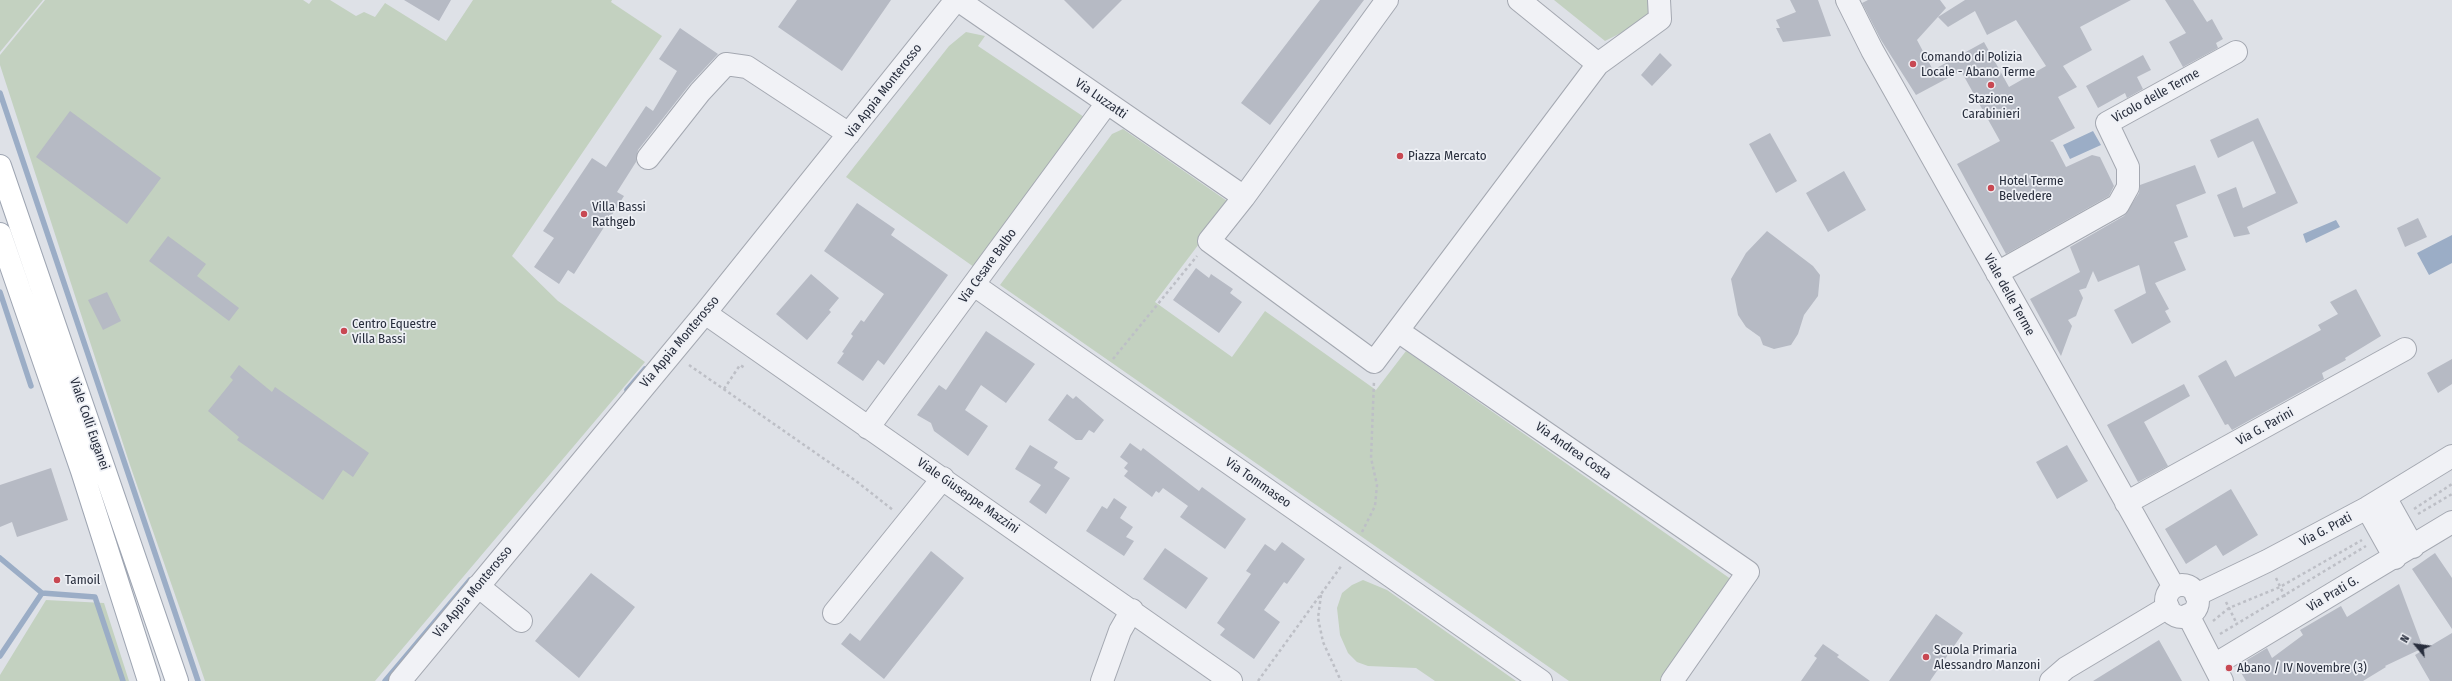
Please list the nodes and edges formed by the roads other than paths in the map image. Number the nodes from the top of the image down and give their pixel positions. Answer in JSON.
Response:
{"nodes":[{"id":1,"x":957,"y":0,"type":"edge"},
{"id":2,"x":1387,"y":0,"type":"edge"},
{"id":3,"x":1518,"y":0,"type":"edge"},
{"id":4,"x":1659,"y":0,"type":"edge"},
{"id":5,"x":1847,"y":0,"type":"edge"},
{"id":6,"x":2236,"y":52,"type":"dead end"},
{"id":7,"x":1598,"y":64,"type":"junction"},
{"id":8,"x":1106,"y":103,"type":"junction"},
{"id":9,"x":844,"y":131,"type":"junction"},
{"id":10,"x":648,"y":158,"type":"dead end"},
{"id":11,"x":0,"y":166,"type":"edge"},
{"id":12,"x":1244,"y":197,"type":"junction"},
{"id":13,"x":0,"y":234,"type":"edge"},
{"id":14,"x":1997,"y":273,"type":"junction"},
{"id":15,"x":974,"y":285,"type":"junction"},
{"id":16,"x":705,"y":313,"type":"junction"},
{"id":17,"x":1398,"y":331,"type":"junction"},
{"id":18,"x":2404,"y":349,"type":"dead end"},
{"id":19,"x":868,"y":428,"type":"junction"},
{"id":20,"x":2452,"y":456,"type":"edge"},
{"id":21,"x":943,"y":478,"type":"junction"},
{"id":22,"x":2376,"y":503,"type":"junction"},
{"id":23,"x":2126,"y":504,"type":"junction"},
{"id":24,"x":2452,"y":522,"type":"edge"},
{"id":25,"x":2404,"y":552,"type":"junction"},
{"id":26,"x":478,"y":586,"type":"junction"},
{"id":27,"x":2196,"y":595,"type":"junction"},
{"id":28,"x":2171,"y":597,"type":"junction"},
{"id":29,"x":1132,"y":610,"type":"junction"},
{"id":30,"x":834,"y":613,"type":"dead end"},
{"id":31,"x":2188,"y":615,"type":"junction"},
{"id":32,"x":521,"y":621,"type":"dead end"},
{"id":33,"x":2215,"y":667,"type":"edge"},
{"id":34,"x":149,"y":681,"type":"edge"},
{"id":35,"x":177,"y":681,"type":"edge"},
{"id":36,"x":400,"y":681,"type":"edge"},
{"id":37,"x":1102,"y":681,"type":"edge"},
{"id":38,"x":1231,"y":681,"type":"edge"},
{"id":39,"x":1541,"y":681,"type":"edge"},
{"id":40,"x":1672,"y":681,"type":"edge"},
{"id":41,"x":2051,"y":681,"type":"edge"}],
"edges":[{"from":1,"to":8,"type":"street","name":"Via Luzzatti"},
{"from":1,"to":9,"type":"street","name":"Via Appia Monterosso"},
{"from":2,"to":12,"type":"street"},
{"from":3,"to":7,"type":"street"},
{"from":4,"to":7,"type":"street"},
{"from":5,"to":14,"type":"street","name":"Viale delle Terme"},
{"from":6,"to":14,"type":"street","name":"Vicolo delle Terme"},
{"from":7,"to":17,"type":"street"},
{"from":8,"to":12,"type":"street","name":"Via Luzzatti"},
{"from":8,"to":15,"type":"street","name":"Via Cesare Balbo"},
{"from":9,"to":10,"type":"street"},
{"from":9,"to":16,"type":"street","name":"Via Appia Monterosso"},
{"from":11,"to":35,"type":"main road","name":"Viale Colli Euganei"},
{"from":12,"to":17,"type":"street"},
{"from":13,"to":34,"type":"main road","name":"Viale Colli Euganei"},
{"from":14,"to":23,"type":"street","name":"Viale delle Terme"},
{"from":15,"to":19,"type":"street","name":"Via Cesare Balbo"},
{"from":15,"to":39,"type":"street","name":"Via Tommaseo"},
{"from":16,"to":19,"type":"street","name":"Viale Giuseppe Mazzini"},
{"from":16,"to":26,"type":"street","name":"Via Appia Monterosso"},
{"from":17,"to":40,"type":"street","name":"Via Andrea Costa"},
{"from":18,"to":23,"type":"street","name":"Via G. Parini"},
{"from":19,"to":21,"type":"street","name":"Viale Giuseppe Mazzini"},
{"from":20,"to":22,"type":"street","name":"Via G. Prati"},
{"from":21,"to":29,"type":"street","name":"Viale Giuseppe Mazzini"},
{"from":21,"to":30,"type":"street"},
{"from":22,"to":25,"type":"street"},
{"from":22,"to":27,"type":"street","name":"Via G. Prati"},
{"from":23,"to":28,"type":"street","name":"Viale delle Terme"},
{"from":24,"to":25,"type":"street","name":"Via Prati G."},
{"from":25,"to":33,"type":"street","name":"Via Prati G."},
{"from":26,"to":32,"type":"street"},
{"from":26,"to":36,"type":"street","name":"Via Appia Monterosso"},
{"from":27,"to":28,"type":"street"},
{"from":27,"to":31,"type":"street"},
{"from":28,"to":31,"type":"street"},
{"from":28,"to":41,"type":"street"},
{"from":29,"to":37,"type":"street"},
{"from":29,"to":38,"type":"street","name":"Viale Giuseppe Mazzini"},
{"from":31,"to":33,"type":"street"}]}
